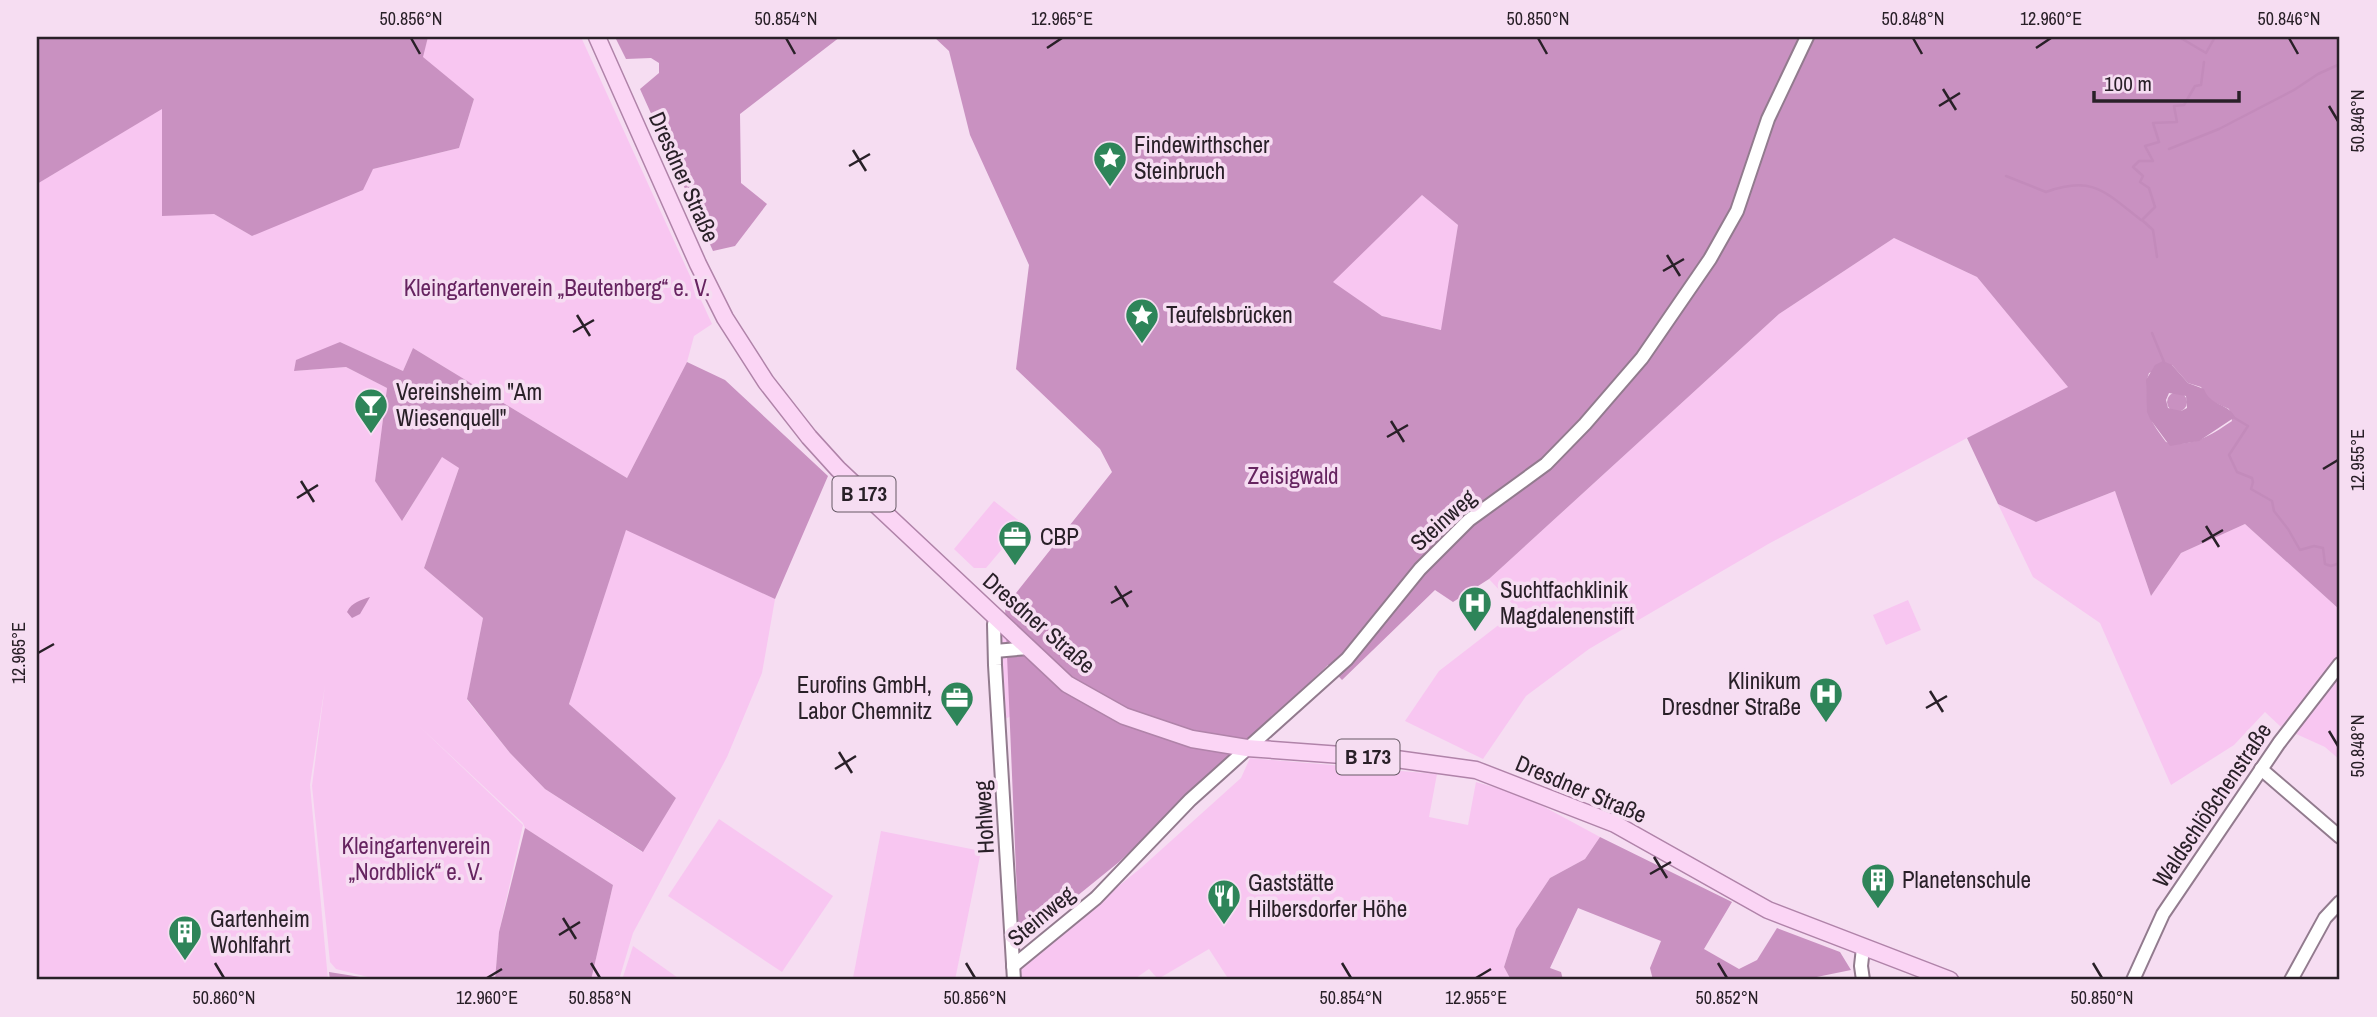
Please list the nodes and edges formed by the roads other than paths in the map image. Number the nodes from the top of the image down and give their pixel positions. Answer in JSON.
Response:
{"nodes":[{"id":1,"x":597,"y":37,"type":"edge"},
{"id":2,"x":1807,"y":37,"type":"edge"},
{"id":3,"x":999,"y":619,"type":"junction"},
{"id":4,"x":1028,"y":648,"type":"junction"},
{"id":5,"x":995,"y":651,"type":"junction"},
{"id":6,"x":2340,"y":664,"type":"edge"},
{"id":7,"x":1247,"y":748,"type":"junction"},
{"id":8,"x":2261,"y":769,"type":"junction"},
{"id":9,"x":2340,"y":838,"type":"edge"},
{"id":10,"x":2340,"y":901,"type":"edge"},
{"id":11,"x":1863,"y":948,"type":"junction"},
{"id":12,"x":1013,"y":966,"type":"junction"},
{"id":13,"x":1014,"y":980,"type":"edge"},
{"id":14,"x":1863,"y":980,"type":"edge"},
{"id":15,"x":1950,"y":980,"type":"edge"},
{"id":16,"x":2133,"y":980,"type":"edge"},
{"id":17,"x":2291,"y":980,"type":"edge"}],
"edges":[{"from":1,"to":3,"type":"main road","name":"Dresdner Straße","number":"B 173"},
{"from":2,"to":7,"type":"street","name":"Steinweg"},
{"from":3,"to":4,"type":"main road","name":"Dresdner Straße","number":"B 173"},
{"from":3,"to":5,"type":"street","name":"Hohlweg"},
{"from":4,"to":5,"type":"street"},
{"from":4,"to":7,"type":"main road","name":"Dresdner Straße","number":"B 173"},
{"from":5,"to":12,"type":"street","name":"Hohlweg"},
{"from":6,"to":8,"type":"street","name":"Waldschlößchenstraße"},
{"from":7,"to":11,"type":"main road","name":"Dresdner Straße","number":"B 173"},
{"from":7,"to":12,"type":"street","name":"Steinweg"},
{"from":8,"to":9,"type":"street"},
{"from":8,"to":16,"type":"street","name":"Waldschlößchenstraße"},
{"from":10,"to":17,"type":"street"},
{"from":11,"to":14,"type":"street"},
{"from":11,"to":15,"type":"main road","name":"Dresdner Straße","number":"B 173"},
{"from":12,"to":13,"type":"street","name":"Hohlweg"}]}
